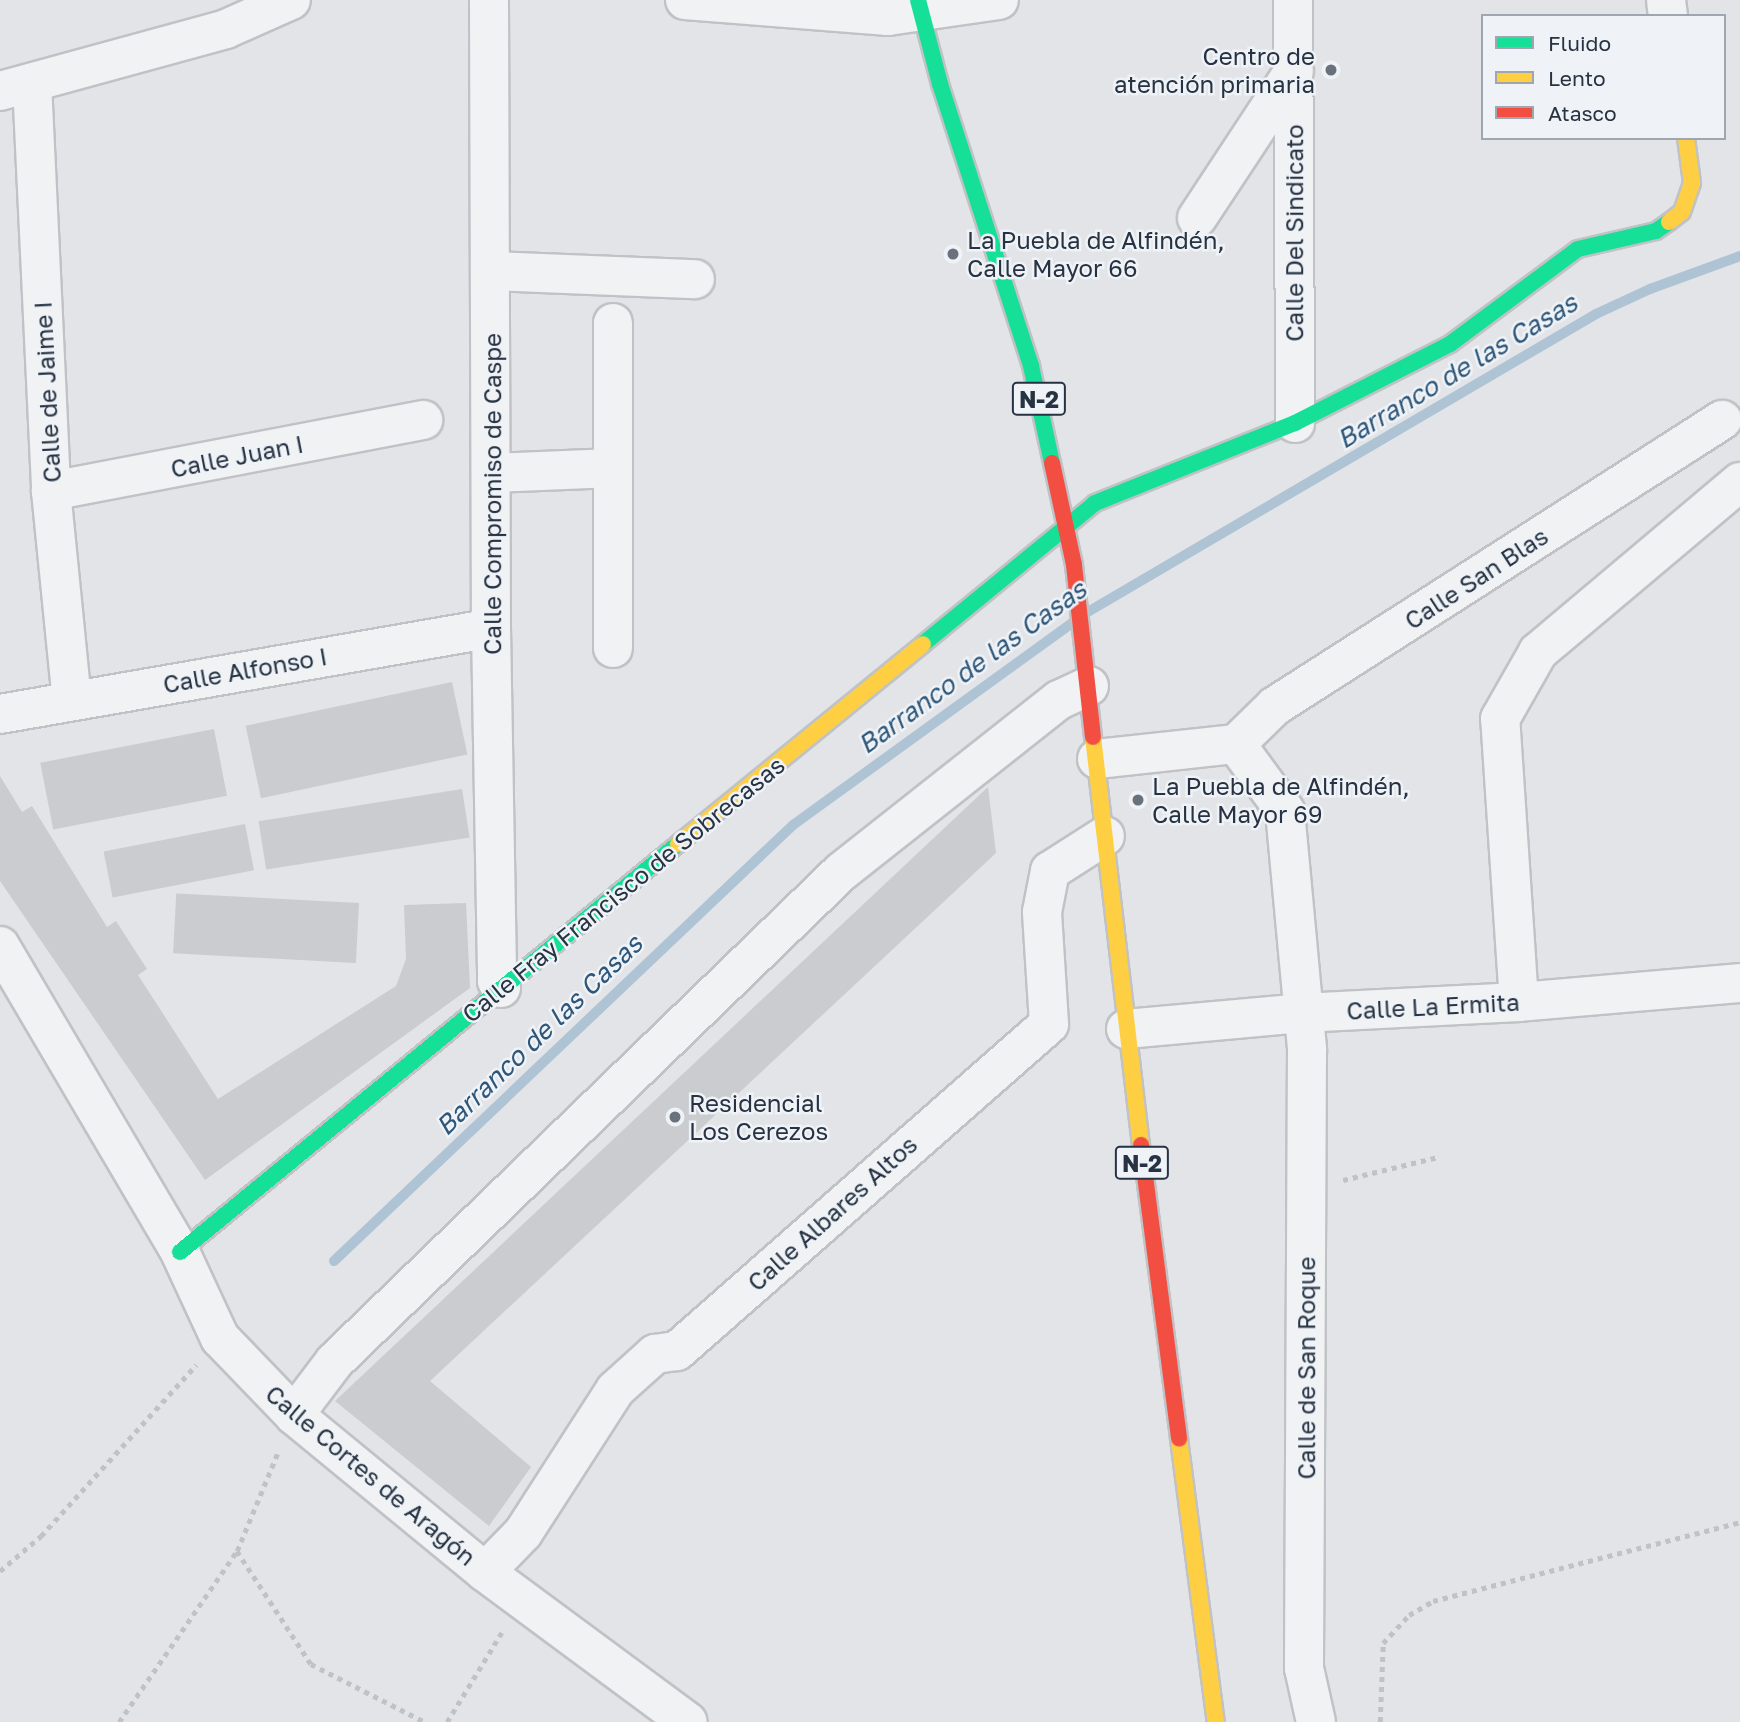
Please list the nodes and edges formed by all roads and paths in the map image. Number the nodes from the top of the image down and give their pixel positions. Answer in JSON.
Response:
{"nodes":[{"id":1,"x":291,"y":0,"type":"edge"},
{"id":2,"x":489,"y":0,"type":"edge"},
{"id":3,"x":685,"y":0,"type":"edge"},
{"id":4,"x":999,"y":0,"type":"edge"},
{"id":5,"x":1293,"y":0,"type":"edge"},
{"id":6,"x":919,"y":6,"type":"edge"},
{"id":7,"x":1294,"y":71,"type":"junction"},
{"id":8,"x":16,"y":87,"type":"edge"},
{"id":9,"x":1686,"y":140,"type":"edge"},
{"id":10,"x":1197,"y":218,"type":"dead end"},
{"id":11,"x":492,"y":271,"type":"junction"},
{"id":12,"x":695,"y":279,"type":"dead end"},
{"id":13,"x":613,"y":323,"type":"dead end"},
{"id":14,"x":422,"y":420,"type":"dead end"},
{"id":15,"x":1722,"y":420,"type":"dead end"},
{"id":16,"x":1295,"y":423,"type":"junction"},
{"id":17,"x":614,"y":468,"type":"junction"},
{"id":18,"x":493,"y":473,"type":"junction"},
{"id":19,"x":1740,"y":482,"type":"edge"},
{"id":20,"x":51,"y":491,"type":"junction"},
{"id":21,"x":1067,"y":527,"type":"junction"},
{"id":22,"x":491,"y":628,"type":"junction"},
{"id":23,"x":613,"y":648,"type":"dead end"},
{"id":24,"x":1087,"y":669,"type":"junction"},
{"id":25,"x":72,"y":700,"type":"junction"},
{"id":26,"x":0,"y":714,"type":"edge"},
{"id":27,"x":1237,"y":744,"type":"junction"},
{"id":28,"x":1097,"y":758,"type":"junction"},
{"id":29,"x":1105,"y":836,"type":"junction"},
{"id":30,"x":0,"y":946,"type":"edge"},
{"id":31,"x":1740,"y":983,"type":"edge"},
{"id":32,"x":501,"y":988,"type":"junction"},
{"id":33,"x":1519,"y":1002,"type":"junction"},
{"id":34,"x":1301,"y":1013,"type":"junction"},
{"id":35,"x":1126,"y":1029,"type":"junction"},
{"id":36,"x":1438,"y":1157,"type":"dead end"},
{"id":37,"x":1308,"y":1188,"type":"junction"},
{"id":38,"x":180,"y":1252,"type":"junction"},
{"id":39,"x":220,"y":1338,"type":"junction"},
{"id":40,"x":294,"y":1415,"type":"junction"},
{"id":41,"x":1740,"y":1522,"type":"edge"},
{"id":42,"x":237,"y":1551,"type":"junction"},
{"id":43,"x":0,"y":1571,"type":"edge"},
{"id":44,"x":485,"y":1572,"type":"junction"},
{"id":45,"x":119,"y":1722,"type":"edge"},
{"id":46,"x":425,"y":1722,"type":"edge"},
{"id":47,"x":447,"y":1722,"type":"edge"},
{"id":48,"x":688,"y":1722,"type":"edge"},
{"id":49,"x":1216,"y":1722,"type":"edge"},
{"id":50,"x":1316,"y":1722,"type":"edge"},
{"id":51,"x":1380,"y":1722,"type":"edge"}],
"edges":[{"from":1,"to":8,"type":"street"},
{"from":2,"to":11,"type":"street","name":"Calle Compromiso de Caspe"},
{"from":3,"to":6,"type":"street"},
{"from":4,"to":6,"type":"street"},
{"from":5,"to":7,"type":"street","name":"Calle Del Sindicato"},
{"from":6,"to":21,"type":"main road","number":"N-2"},
{"from":7,"to":10,"type":"street"},
{"from":7,"to":16,"type":"street","name":"Calle Del Sindicato"},
{"from":8,"to":20,"type":"street","name":"Calle de Jaime I"},
{"from":9,"to":16,"type":"main road","name":"Calle Fray Francisco de Sobrecasas"},
{"from":11,"to":12,"type":"street"},
{"from":11,"to":18,"type":"street","name":"Calle Compromiso de Caspe"},
{"from":13,"to":17,"type":"street"},
{"from":14,"to":20,"type":"street","name":"Calle Juan I"},
{"from":15,"to":27,"type":"street","name":"Calle San Blas"},
{"from":16,"to":21,"type":"main road","name":"Calle Fray Francisco de Sobrecasas"},
{"from":17,"to":18,"type":"street"},
{"from":17,"to":23,"type":"street"},
{"from":18,"to":22,"type":"street","name":"Calle Compromiso de Caspe"},
{"from":19,"to":33,"type":"street"},
{"from":20,"to":25,"type":"street","name":"Calle de Jaime I"},
{"from":21,"to":24,"type":"main road","number":"N-2"},
{"from":21,"to":32,"type":"main road","name":"Calle Fray Francisco de Sobrecasas"},
{"from":22,"to":25,"type":"street","name":"Calle Alfonso I"},
{"from":22,"to":32,"type":"street","name":"Calle Compromiso de Caspe"},
{"from":24,"to":28,"type":"main road","number":"N-2"},
{"from":24,"to":40,"type":"street"},
{"from":25,"to":26,"type":"street","name":"Calle Alfonso I"},
{"from":27,"to":28,"type":"street"},
{"from":27,"to":34,"type":"street","name":"Calle de San Roque"},
{"from":28,"to":29,"type":"main road","number":"N-2"},
{"from":29,"to":35,"type":"main road","number":"N-2"},
{"from":29,"to":44,"type":"street","name":"Calle Albares Altos"},
{"from":30,"to":38,"type":"street","name":"Calle Cortes de Aragón"},
{"from":31,"to":33,"type":"street","name":"Calle La Ermita"},
{"from":32,"to":38,"type":"main road","name":"Calle Fray Francisco de Sobrecasas"},
{"from":33,"to":34,"type":"street","name":"Calle La Ermita"},
{"from":34,"to":35,"type":"street","name":"Calle La Ermita"},
{"from":34,"to":37,"type":"street","name":"Calle de San Roque"},
{"from":35,"to":49,"type":"main road","number":"N-2"},
{"from":36,"to":37,"type":"path"},
{"from":37,"to":50,"type":"street","name":"Calle de San Roque"},
{"from":38,"to":39,"type":"street","name":"Calle Cortes de Aragón"},
{"from":39,"to":40,"type":"street","name":"Calle Cortes de Aragón"},
{"from":39,"to":43,"type":"path"},
{"from":40,"to":42,"type":"path"},
{"from":40,"to":44,"type":"street","name":"Calle Cortes de Aragón"},
{"from":41,"to":51,"type":"path"},
{"from":42,"to":45,"type":"path"},
{"from":42,"to":46,"type":"path"},
{"from":44,"to":47,"type":"path"},
{"from":44,"to":48,"type":"street","name":"Calle Cortes de Aragón"}]}
